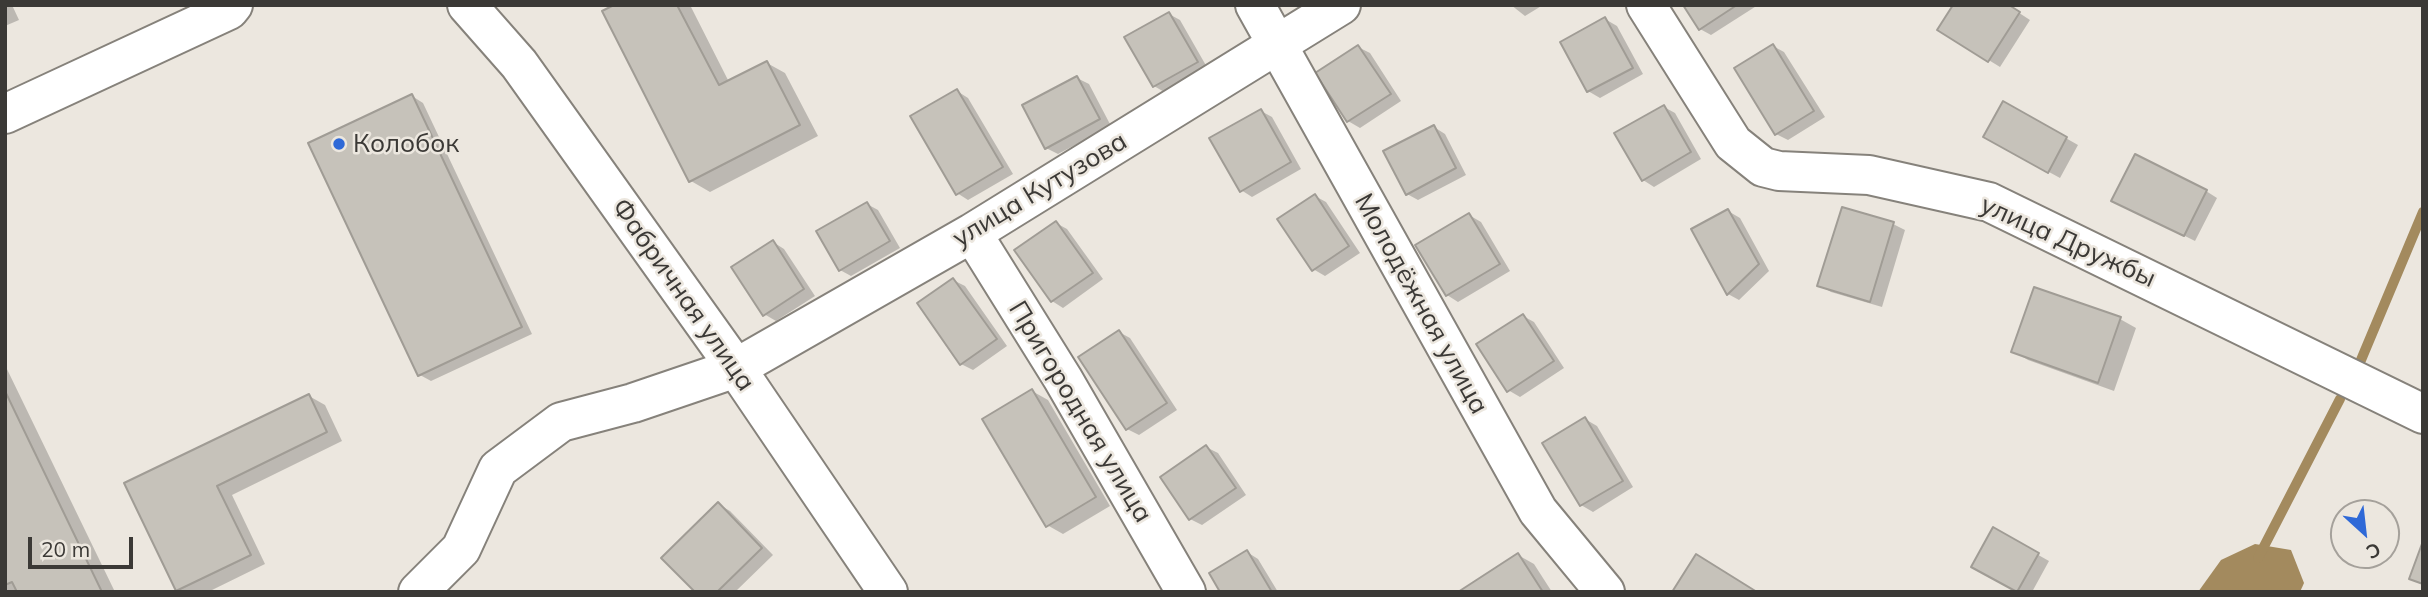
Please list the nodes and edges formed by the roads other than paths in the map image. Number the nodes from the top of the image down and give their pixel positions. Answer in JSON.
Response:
{"nodes":[{"id":1,"x":467,"y":5,"type":"edge"},
{"id":2,"x":1255,"y":5,"type":"edge"},
{"id":3,"x":1341,"y":5,"type":"edge"},
{"id":4,"x":1646,"y":5,"type":"edge"},
{"id":5,"x":234,"y":7,"type":"edge"},
{"id":6,"x":1275,"y":46,"type":"junction"},
{"id":7,"x":5,"y":114,"type":"edge"},
{"id":8,"x":972,"y":233,"type":"junction"},
{"id":9,"x":736,"y":368,"type":"junction"},
{"id":10,"x":2423,"y":414,"type":"edge"},
{"id":11,"x":418,"y":592,"type":"edge"},
{"id":12,"x":888,"y":592,"type":"edge"},
{"id":13,"x":1186,"y":592,"type":"edge"},
{"id":14,"x":1605,"y":592,"type":"edge"}],
"edges":[{"from":1,"to":9,"type":"street","name":"Фабричная улица"},
{"from":2,"to":6,"type":"street","name":"Молодёжная улица"},
{"from":3,"to":6,"type":"street","name":"улица Кутузова"},
{"from":4,"to":10,"type":"street","name":"улица Дружбы"},
{"from":5,"to":7,"type":"street"},
{"from":6,"to":8,"type":"street","name":"улица Кутузова"},
{"from":6,"to":14,"type":"street","name":"Молодёжная улица"},
{"from":8,"to":9,"type":"street","name":"улица Кутузова"},
{"from":8,"to":13,"type":"street","name":"Пригородная улица"},
{"from":9,"to":11,"type":"street","name":"улица Кутузова"},
{"from":9,"to":12,"type":"street","name":"Фабричная улица"}]}
